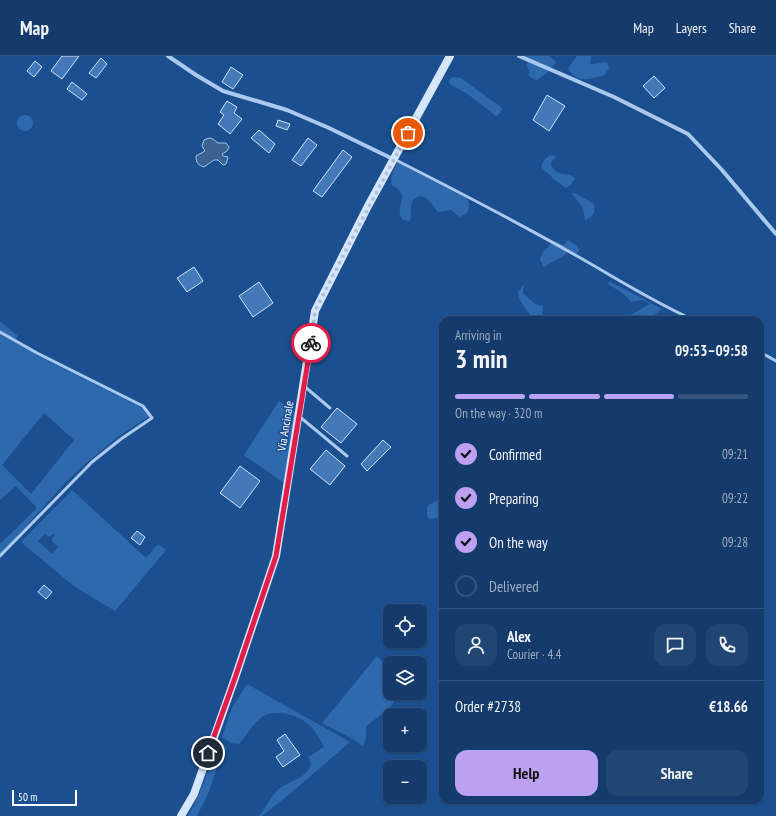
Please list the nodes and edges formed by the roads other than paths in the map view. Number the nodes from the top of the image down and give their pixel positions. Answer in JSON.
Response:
{"nodes":[{"id":1,"x":168,"y":56,"type":"edge"},
{"id":2,"x":450,"y":56,"type":"edge"},
{"id":3,"x":519,"y":56,"type":"edge"},
{"id":4,"x":393,"y":159,"type":"junction"},
{"id":5,"x":776,"y":234,"type":"edge"},
{"id":6,"x":685,"y":316,"type":"edge"},
{"id":7,"x":0,"y":332,"type":"edge"},
{"id":8,"x":764,"y":354,"type":"edge"},
{"id":9,"x":776,"y":361,"type":"edge"},
{"id":10,"x":304,"y":386,"type":"junction"},
{"id":11,"x":330,"y":408,"type":"dead end"},
{"id":12,"x":299,"y":416,"type":"junction"},
{"id":13,"x":347,"y":456,"type":"dead end"},
{"id":14,"x":0,"y":556,"type":"edge"},
{"id":15,"x":181,"y":816,"type":"edge"}],
"edges":[{"from":1,"to":4,"type":"street"},
{"from":2,"to":4,"type":"main road","name":"Via Ancinale"},
{"from":3,"to":5,"type":"street"},
{"from":4,"to":6,"type":"lane"},
{"from":4,"to":10,"type":"main road","name":"Via Ancinale"},
{"from":7,"to":14,"type":"lane"},
{"from":8,"to":9,"type":"lane"},
{"from":10,"to":11,"type":"lane"},
{"from":10,"to":12,"type":"main road","name":"Via Ancinale"},
{"from":12,"to":13,"type":"lane"},
{"from":12,"to":15,"type":"main road","name":"Via Ancinale"}]}
